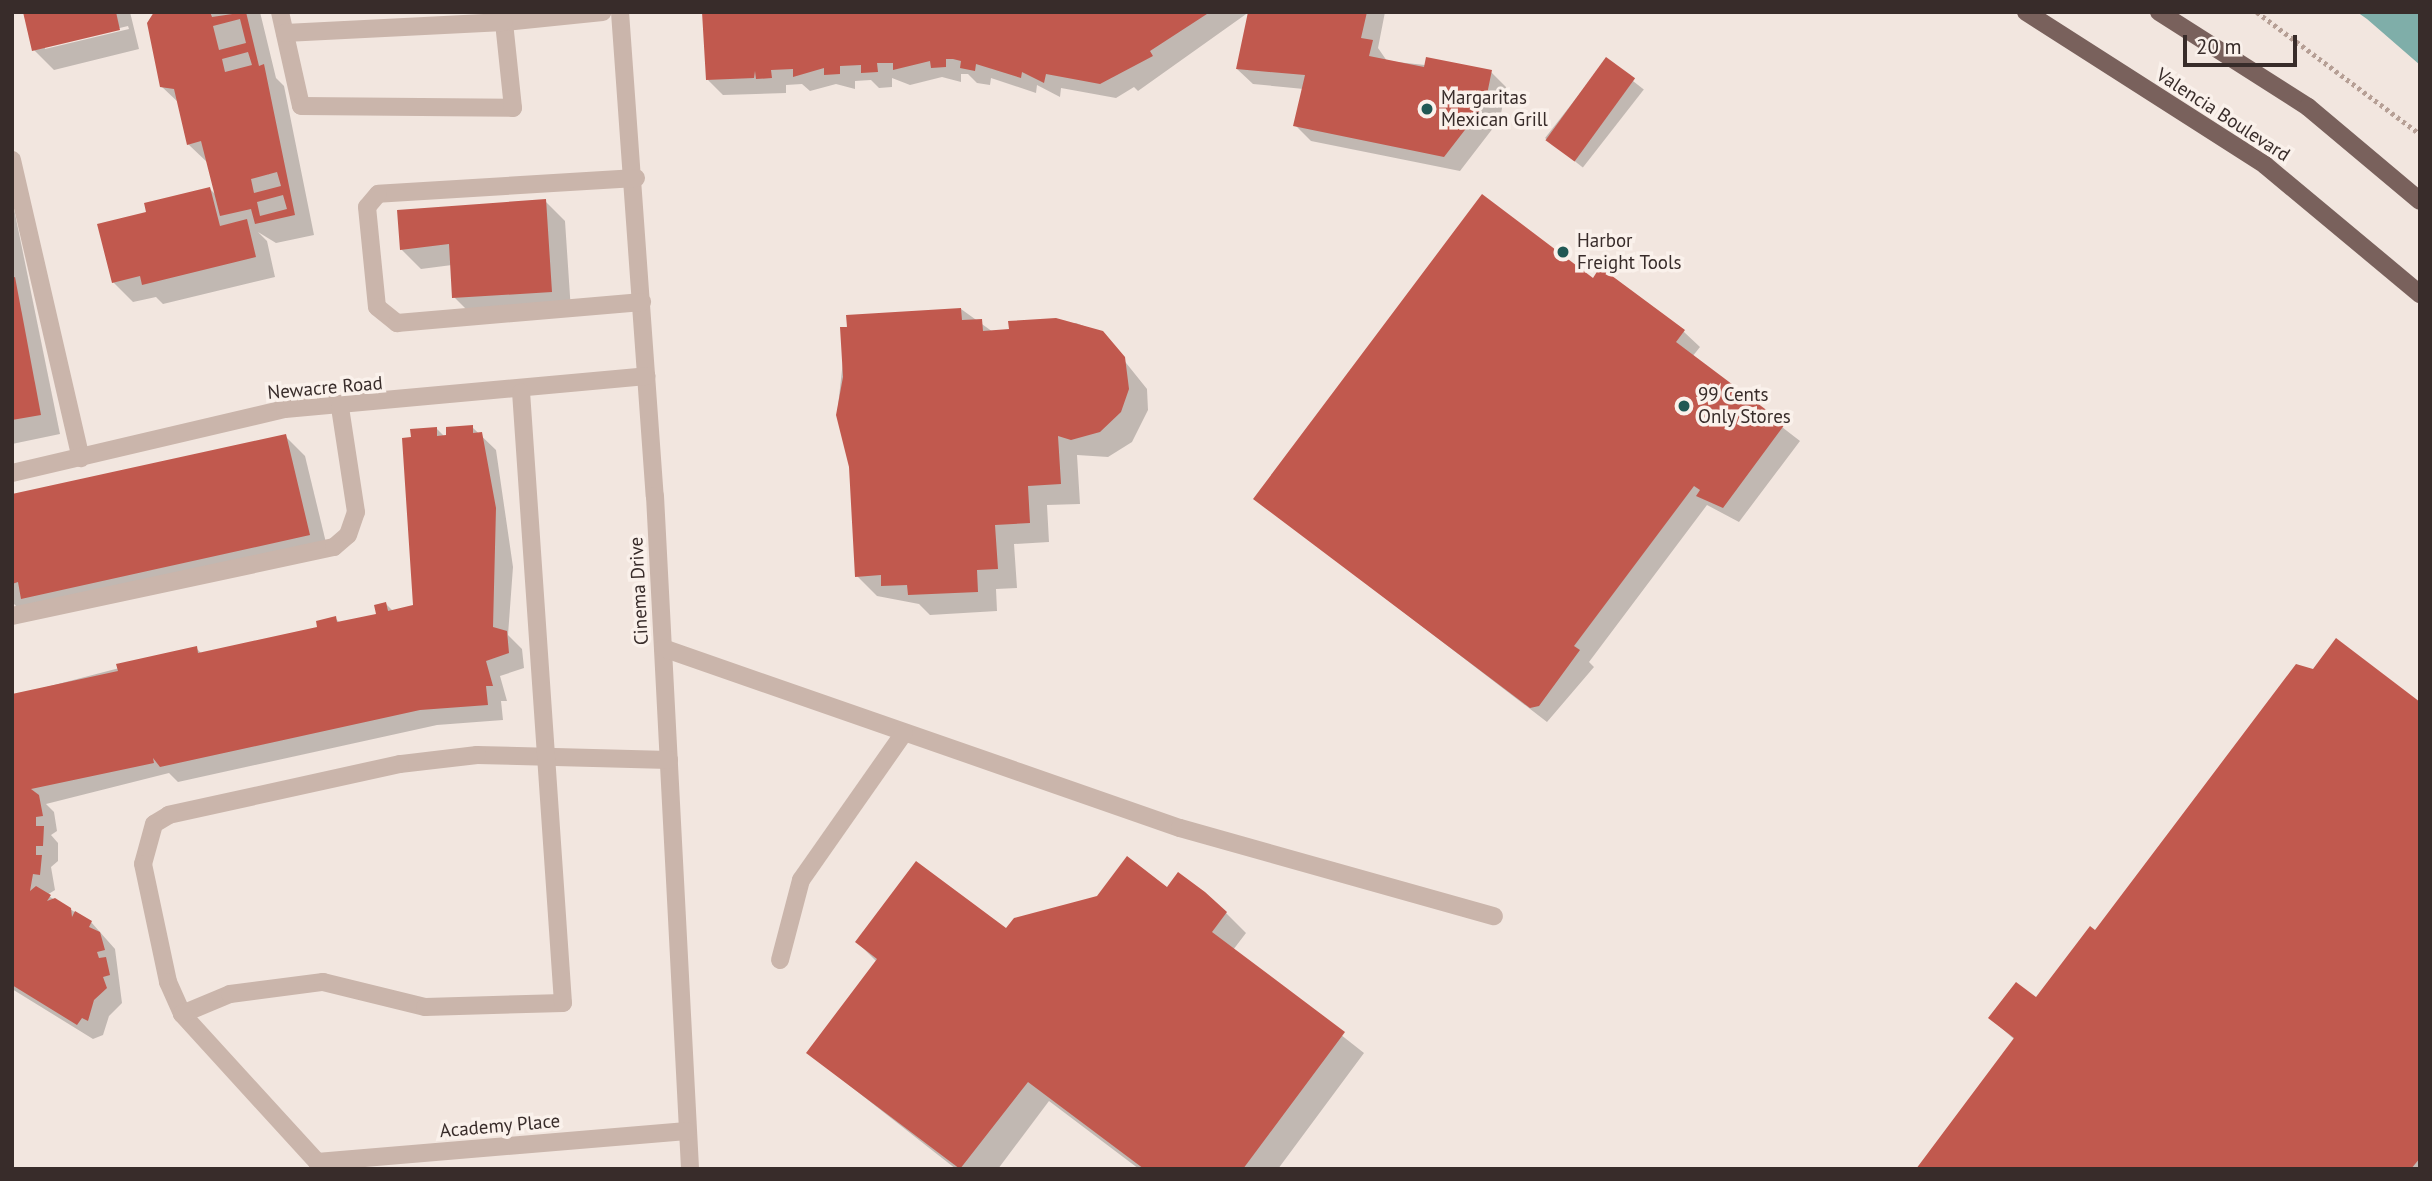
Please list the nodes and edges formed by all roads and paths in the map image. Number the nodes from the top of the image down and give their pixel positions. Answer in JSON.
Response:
{"nodes":[{"id":1,"x":280,"y":12,"type":"edge"},
{"id":2,"x":601,"y":12,"type":"edge"},
{"id":3,"x":620,"y":12,"type":"edge"},
{"id":4,"x":2026,"y":12,"type":"edge"},
{"id":5,"x":2158,"y":12,"type":"edge"},
{"id":6,"x":2257,"y":12,"type":"edge"},
{"id":7,"x":504,"y":22,"type":"junction"},
{"id":8,"x":285,"y":33,"type":"junction"},
{"id":9,"x":2420,"y":134,"type":"edge"},
{"id":10,"x":12,"y":160,"type":"edge"},
{"id":11,"x":636,"y":178,"type":"junction"},
{"id":12,"x":2420,"y":201,"type":"edge"},
{"id":13,"x":2420,"y":294,"type":"edge"},
{"id":14,"x":642,"y":302,"type":"junction"},
{"id":15,"x":646,"y":376,"type":"junction"},
{"id":16,"x":521,"y":392,"type":"junction"},
{"id":17,"x":340,"y":407,"type":"junction"},
{"id":18,"x":81,"y":458,"type":"junction"},
{"id":19,"x":12,"y":473,"type":"edge"},
{"id":20,"x":12,"y":616,"type":"edge"},
{"id":21,"x":663,"y":648,"type":"junction"},
{"id":22,"x":904,"y":733,"type":"junction"},
{"id":23,"x":549,"y":757,"type":"junction"},
{"id":24,"x":669,"y":760,"type":"junction"},
{"id":25,"x":1494,"y":916,"type":"dead end"},
{"id":26,"x":780,"y":960,"type":"dead end"},
{"id":27,"x":182,"y":1014,"type":"junction"},
{"id":28,"x":687,"y":1131,"type":"junction"},
{"id":29,"x":389,"y":1162,"type":"edge"},
{"id":30,"x":690,"y":1169,"type":"edge"}],
"edges":[{"from":1,"to":8,"type":"street"},
{"from":2,"to":7,"type":"street"},
{"from":3,"to":11,"type":"street","name":"Cinema Drive"},
{"from":4,"to":13,"type":"main road","name":"Valencia Boulevard"},
{"from":5,"to":12,"type":"main road"},
{"from":6,"to":9,"type":"path"},
{"from":7,"to":8,"type":"street"},
{"from":7,"to":8,"type":"street"},
{"from":10,"to":18,"type":"street"},
{"from":11,"to":14,"type":"street","name":"Cinema Drive"},
{"from":11,"to":14,"type":"street"},
{"from":14,"to":15,"type":"street","name":"Cinema Drive"},
{"from":15,"to":16,"type":"street","name":"Newacre Road"},
{"from":15,"to":21,"type":"street","name":"Cinema Drive"},
{"from":16,"to":17,"type":"street","name":"Newacre Road"},
{"from":16,"to":23,"type":"street"},
{"from":17,"to":18,"type":"street","name":"Newacre Road"},
{"from":17,"to":20,"type":"street"},
{"from":18,"to":19,"type":"street","name":"Newacre Road"},
{"from":21,"to":22,"type":"street"},
{"from":21,"to":24,"type":"street","name":"Cinema Drive"},
{"from":22,"to":25,"type":"street"},
{"from":22,"to":26,"type":"street"},
{"from":23,"to":24,"type":"street"},
{"from":23,"to":27,"type":"street"},
{"from":23,"to":27,"type":"street"},
{"from":24,"to":28,"type":"street","name":"Cinema Drive"},
{"from":27,"to":29,"type":"street","name":"Academy Place"},
{"from":28,"to":29,"type":"street","name":"Academy Place"},
{"from":28,"to":30,"type":"street","name":"Cinema Drive"}]}
